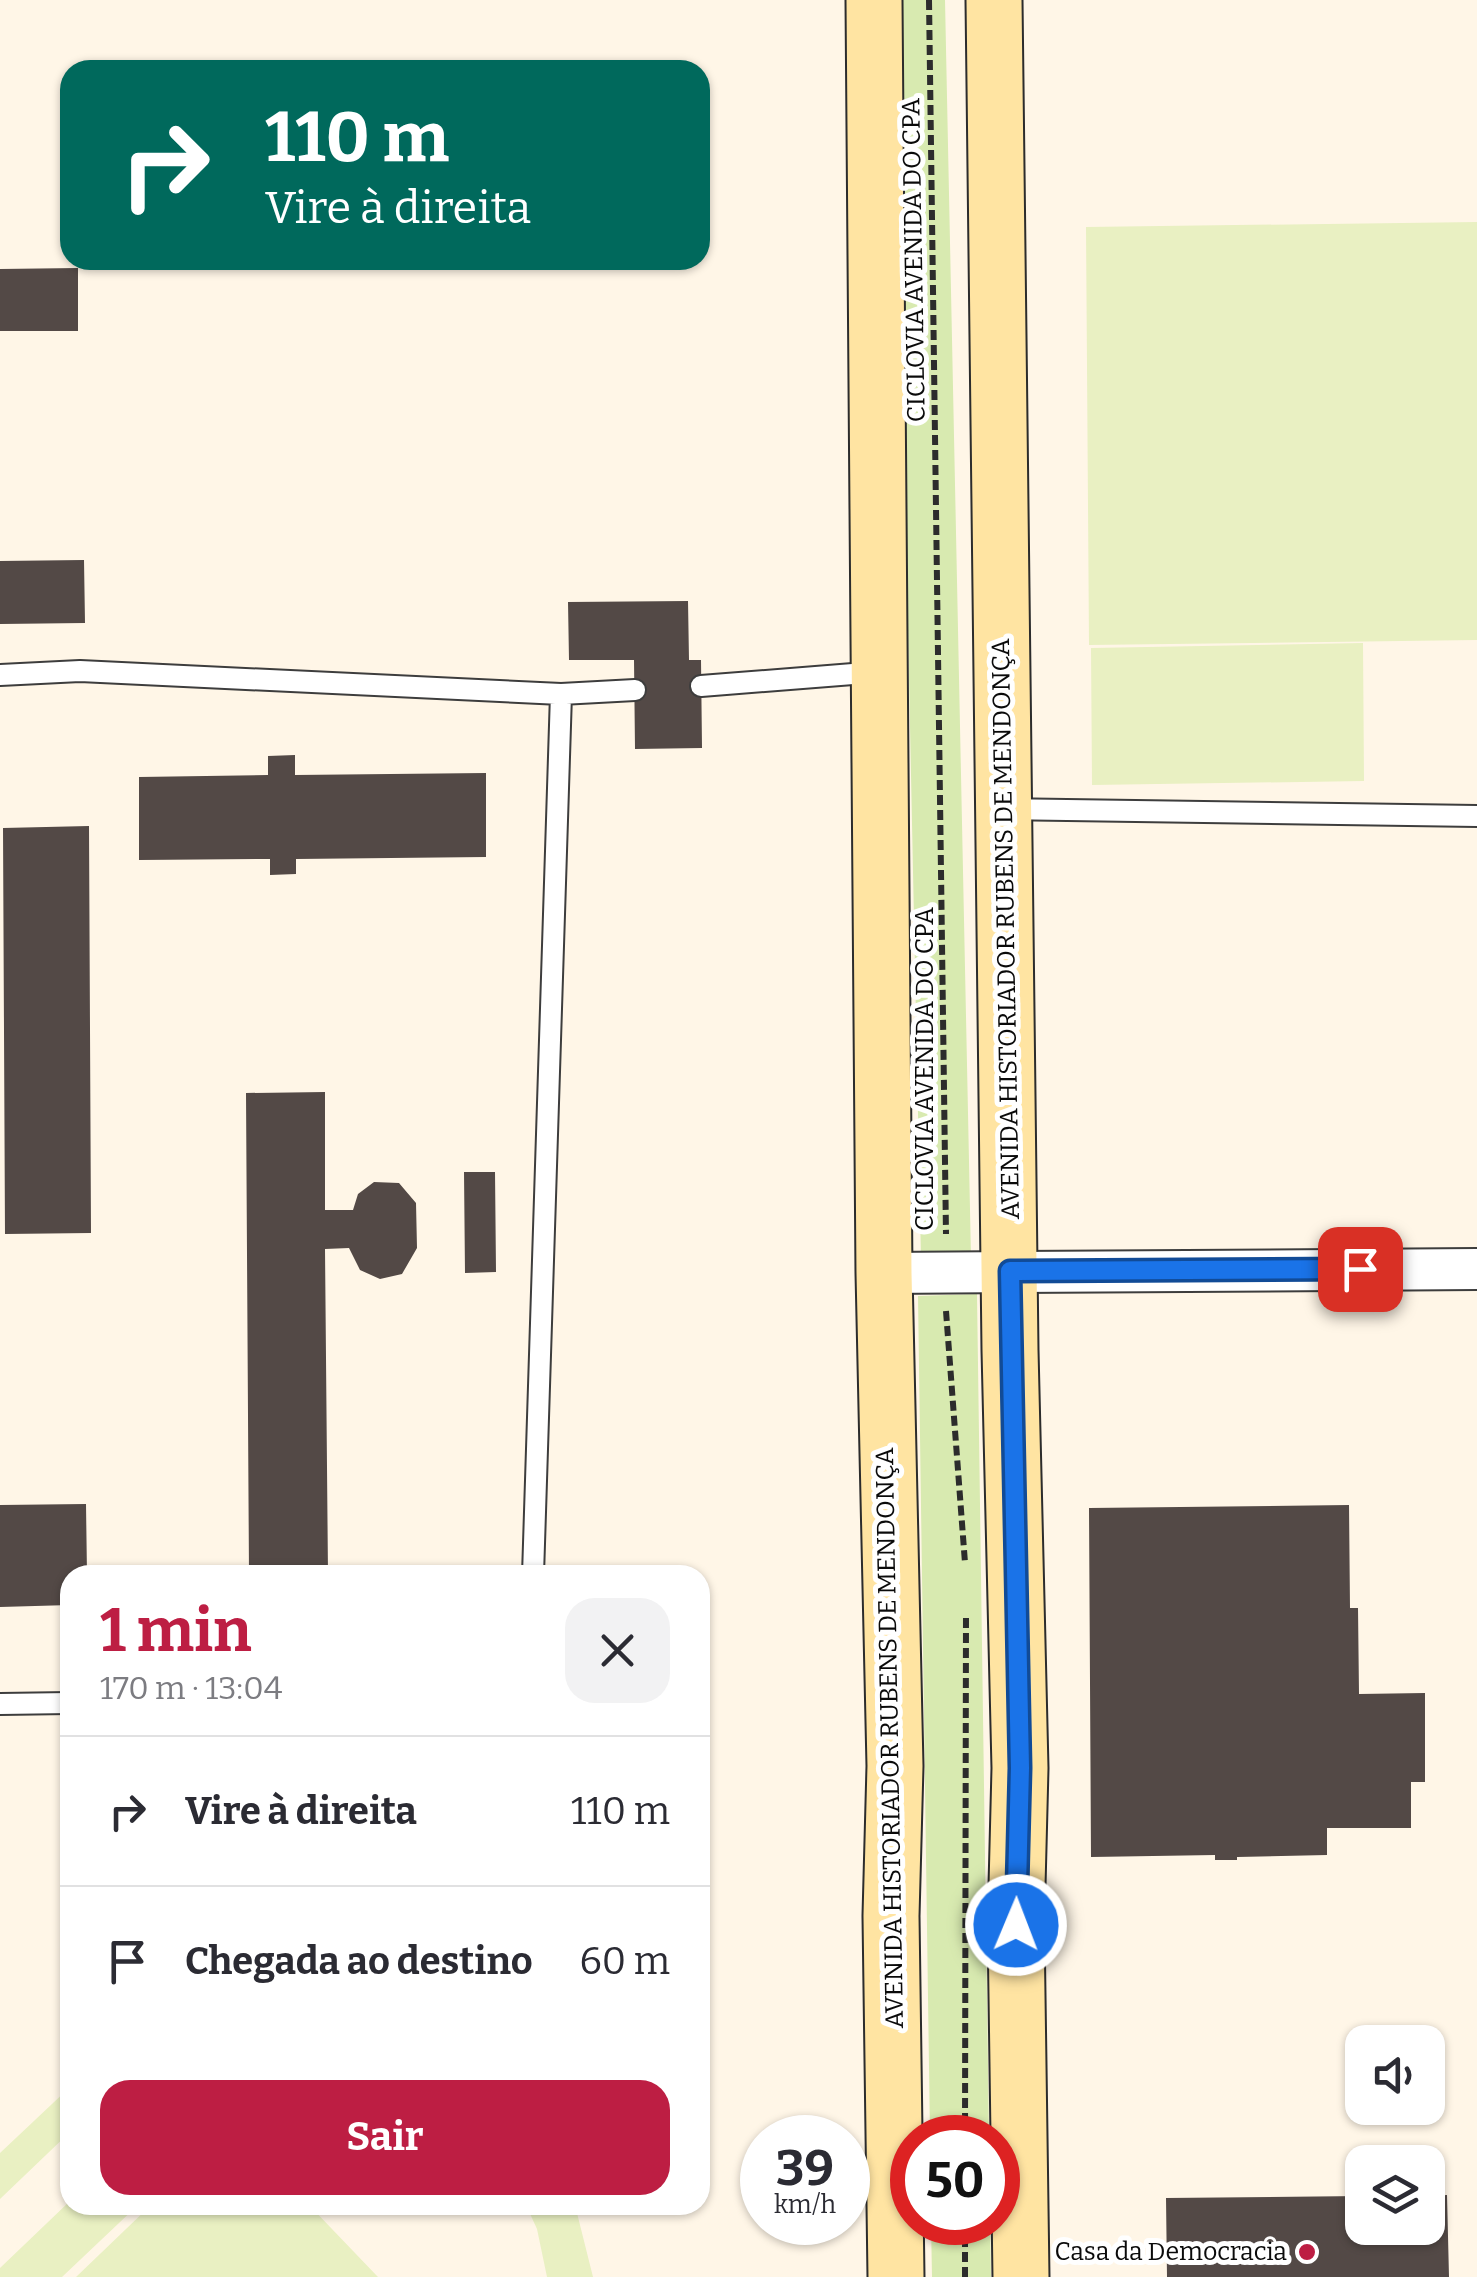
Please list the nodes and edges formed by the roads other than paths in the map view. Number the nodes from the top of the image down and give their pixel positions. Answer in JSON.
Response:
{"nodes":[{"id":1,"x":874,"y":0,"type":"edge"},
{"id":2,"x":994,"y":0,"type":"edge"},
{"id":3,"x":878,"y":672,"type":"junction"},
{"id":4,"x":0,"y":675,"type":"edge"},
{"id":5,"x":701,"y":686,"type":"dead end"},
{"id":6,"x":634,"y":690,"type":"dead end"},
{"id":7,"x":561,"y":694,"type":"junction"},
{"id":8,"x":1005,"y":809,"type":"junction"},
{"id":9,"x":1477,"y":816,"type":"edge"},
{"id":10,"x":1477,"y":1268,"type":"edge"},
{"id":11,"x":1010,"y":1271,"type":"junction"},
{"id":12,"x":884,"y":1272,"type":"junction"},
{"id":13,"x":533,"y":1565,"type":"edge"},
{"id":14,"x":60,"y":1703,"type":"edge"},
{"id":15,"x":0,"y":1704,"type":"edge"},
{"id":16,"x":896,"y":2277,"type":"edge"},
{"id":17,"x":1021,"y":2277,"type":"edge"}],
"edges":[{"from":1,"to":3,"type":"main road","name":"AVENIDA HISTORIADOR RUBENS DE MENDONÇA"},
{"from":2,"to":8,"type":"main road","name":"AVENIDA HISTORIADOR RUBENS DE MENDONÇA"},
{"from":3,"to":5,"type":"lane"},
{"from":3,"to":12,"type":"main road","name":"AVENIDA HISTORIADOR RUBENS DE MENDONÇA"},
{"from":4,"to":7,"type":"lane"},
{"from":6,"to":7,"type":"lane"},
{"from":7,"to":13,"type":"lane"},
{"from":8,"to":9,"type":"lane"},
{"from":8,"to":11,"type":"main road","name":"AVENIDA HISTORIADOR RUBENS DE MENDONÇA"},
{"from":10,"to":11,"type":"street"},
{"from":11,"to":12,"type":"street"},
{"from":11,"to":17,"type":"main road","name":"AVENIDA HISTORIADOR RUBENS DE MENDONÇA"},
{"from":12,"to":16,"type":"main road","name":"AVENIDA HISTORIADOR RUBENS DE MENDONÇA"},
{"from":14,"to":15,"type":"lane"}]}
